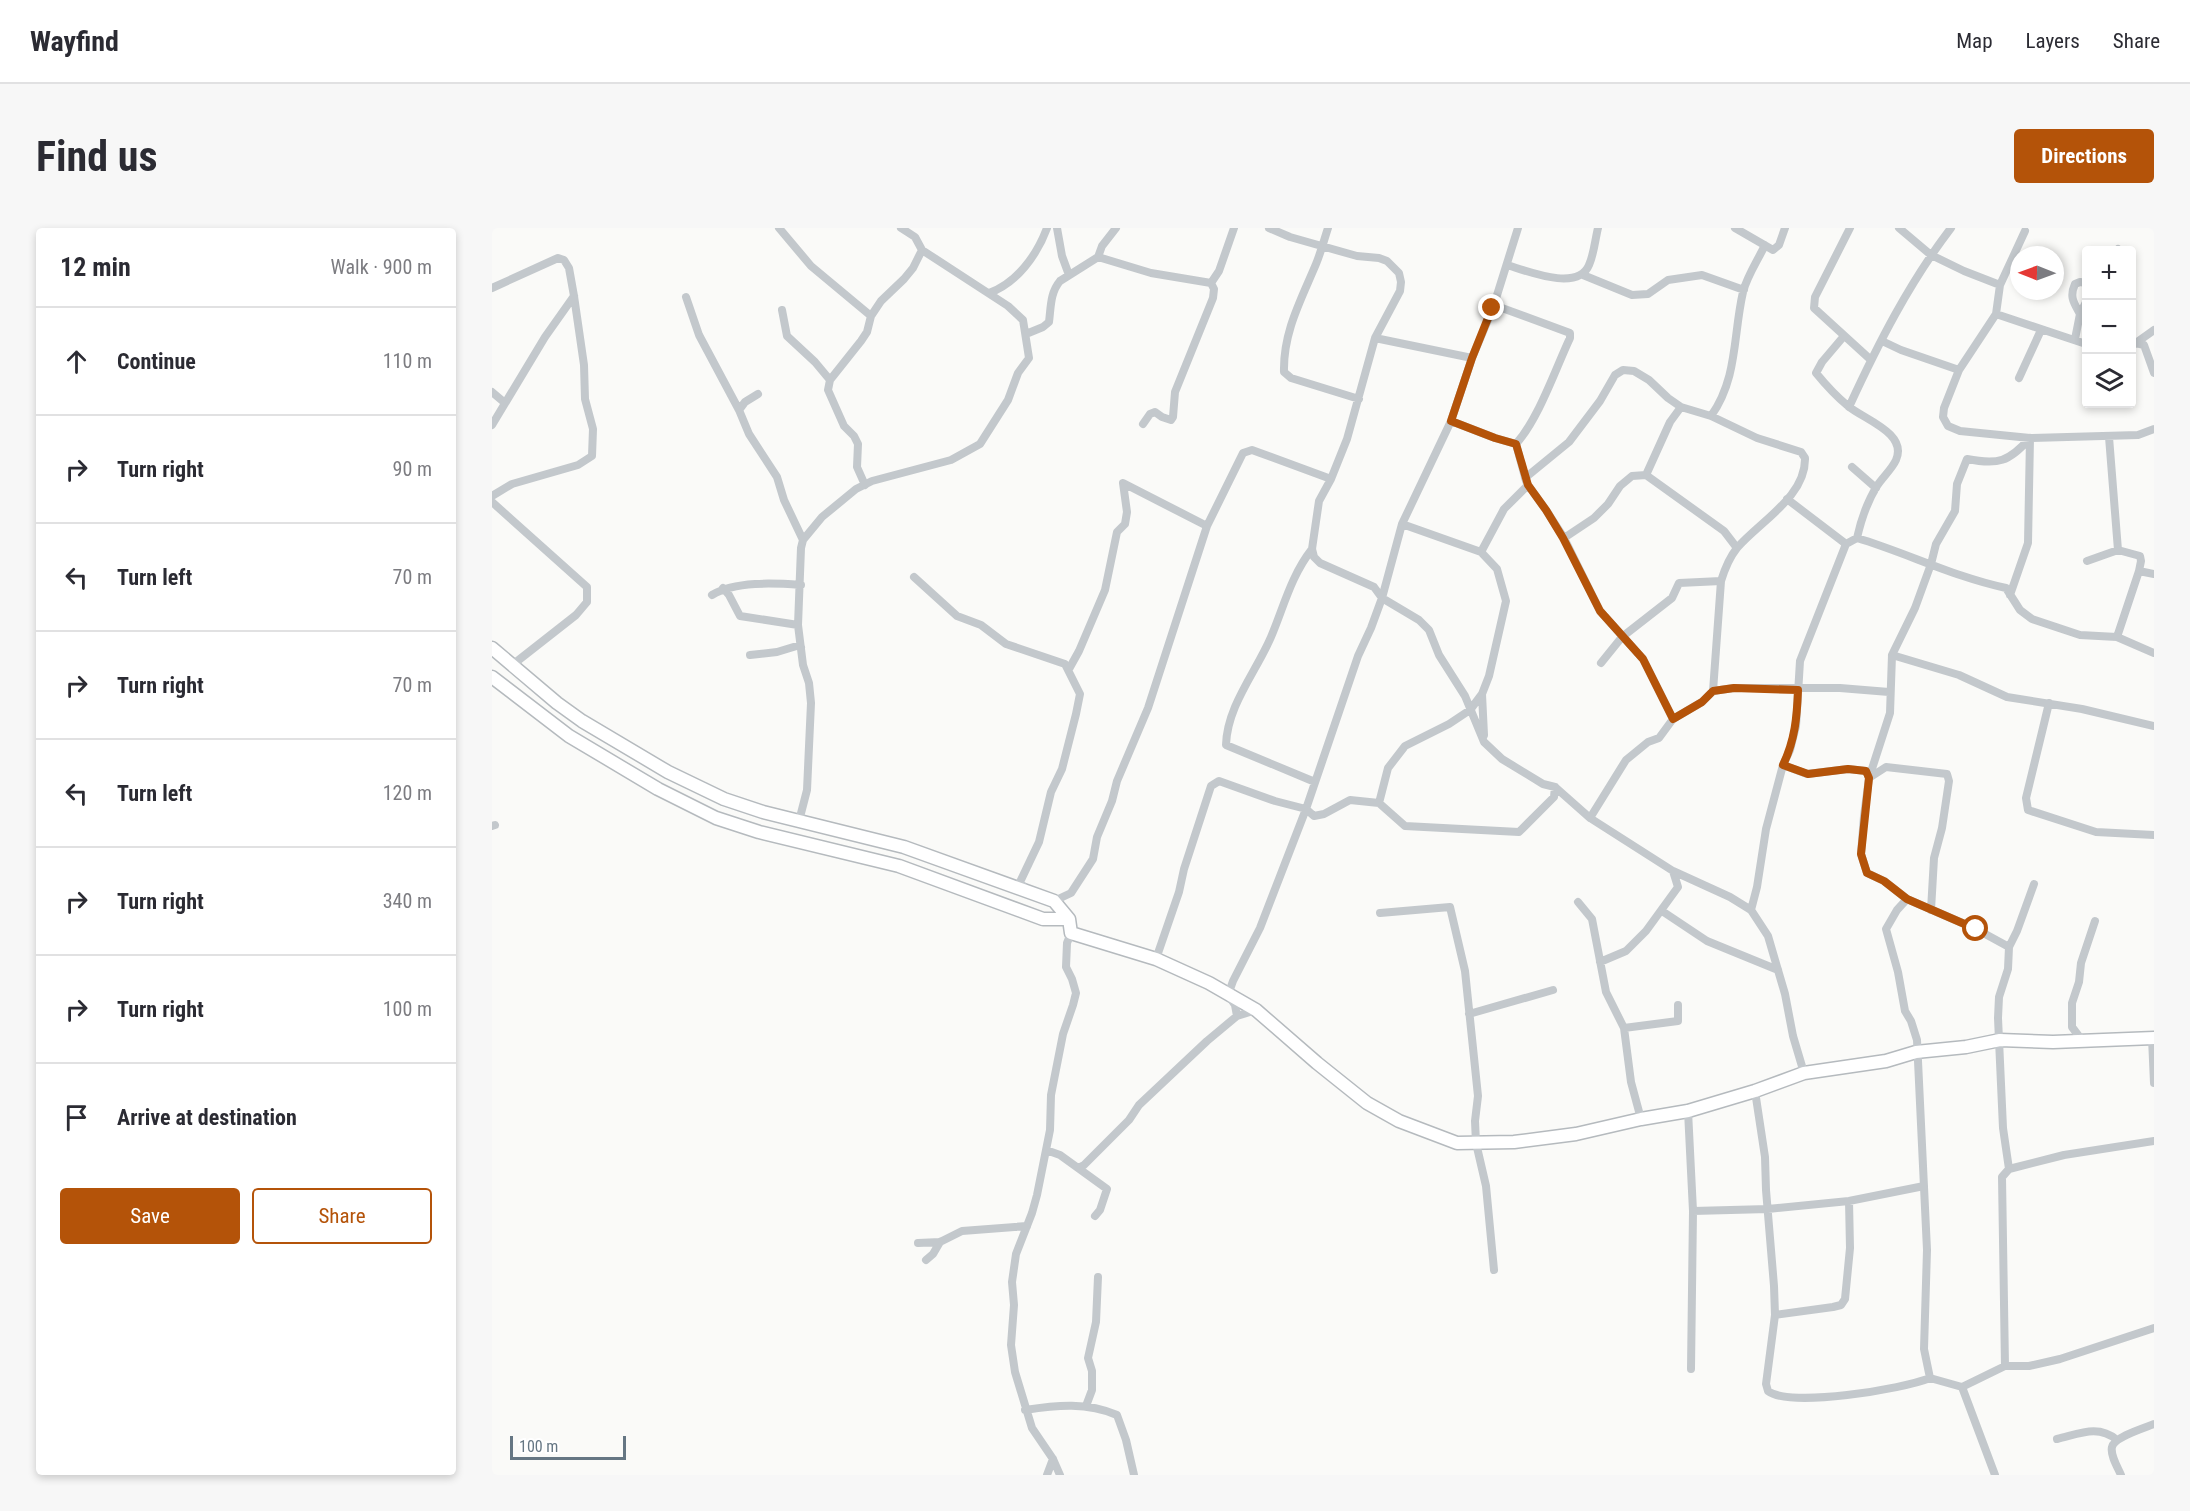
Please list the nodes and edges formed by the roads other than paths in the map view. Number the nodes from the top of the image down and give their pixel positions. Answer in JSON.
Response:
{"nodes":[{"id":1,"x":779,"y":228,"type":"edge"},
{"id":2,"x":901,"y":228,"type":"edge"},
{"id":3,"x":1047,"y":228,"type":"edge"},
{"id":4,"x":1058,"y":228,"type":"edge"},
{"id":5,"x":1116,"y":228,"type":"edge"},
{"id":6,"x":1234,"y":228,"type":"edge"},
{"id":7,"x":1269,"y":228,"type":"edge"},
{"id":8,"x":1328,"y":228,"type":"edge"},
{"id":9,"x":1518,"y":228,"type":"edge"},
{"id":10,"x":1598,"y":228,"type":"edge"},
{"id":11,"x":1735,"y":228,"type":"edge"},
{"id":12,"x":1785,"y":228,"type":"edge"},
{"id":13,"x":1850,"y":228,"type":"edge"},
{"id":14,"x":1899,"y":228,"type":"edge"},
{"id":15,"x":1951,"y":228,"type":"edge"},
{"id":16,"x":2025,"y":231,"type":"dead end"},
{"id":17,"x":1321,"y":245,"type":"junction"},
{"id":18,"x":1765,"y":245,"type":"junction"},
{"id":19,"x":922,"y":250,"type":"junction"},
{"id":20,"x":1931,"y":255,"type":"junction"},
{"id":21,"x":1098,"y":257,"type":"junction"},
{"id":22,"x":1507,"y":265,"type":"junction"},
{"id":23,"x":1583,"y":274,"type":"junction"},
{"id":24,"x":1069,"y":275,"type":"junction"},
{"id":25,"x":2082,"y":282,"type":"edge"},
{"id":26,"x":1210,"y":283,"type":"junction"},
{"id":27,"x":2000,"y":285,"type":"junction"},
{"id":28,"x":492,"y":288,"type":"edge"},
{"id":29,"x":1744,"y":290,"type":"junction"},
{"id":30,"x":989,"y":293,"type":"junction"},
{"id":31,"x":574,"y":296,"type":"junction"},
{"id":32,"x":686,"y":297,"type":"dead end"},
{"id":33,"x":1492,"y":308,"type":"junction"},
{"id":34,"x":782,"y":310,"type":"dead end"},
{"id":35,"x":2082,"y":310,"type":"edge"},
{"id":36,"x":1996,"y":314,"type":"junction"},
{"id":37,"x":2080,"y":314,"type":"junction"},
{"id":38,"x":871,"y":316,"type":"junction"},
{"id":39,"x":2041,"y":330,"type":"junction"},
{"id":40,"x":2154,"y":330,"type":"edge"},
{"id":41,"x":1026,"y":334,"type":"junction"},
{"id":42,"x":1844,"y":336,"type":"junction"},
{"id":43,"x":1375,"y":338,"type":"junction"},
{"id":44,"x":2075,"y":339,"type":"junction"},
{"id":45,"x":1882,"y":340,"type":"junction"},
{"id":46,"x":2082,"y":342,"type":"edge"},
{"id":47,"x":2136,"y":343,"type":"edge"},
{"id":48,"x":2136,"y":344,"type":"edge"},
{"id":49,"x":1472,"y":358,"type":"junction"},
{"id":50,"x":1870,"y":360,"type":"junction"},
{"id":51,"x":1959,"y":370,"type":"junction"},
{"id":52,"x":2154,"y":373,"type":"edge"},
{"id":53,"x":2019,"y":378,"type":"dead end"},
{"id":54,"x":830,"y":380,"type":"junction"},
{"id":55,"x":492,"y":392,"type":"edge"},
{"id":56,"x":758,"y":394,"type":"dead end"},
{"id":57,"x":1359,"y":399,"type":"junction"},
{"id":58,"x":505,"y":403,"type":"junction"},
{"id":59,"x":1681,"y":407,"type":"junction"},
{"id":60,"x":1848,"y":407,"type":"junction"},
{"id":61,"x":739,"y":410,"type":"junction"},
{"id":62,"x":1712,"y":416,"type":"junction"},
{"id":63,"x":1451,"y":421,"type":"junction"},
{"id":64,"x":1143,"y":424,"type":"dead end"},
{"id":65,"x":492,"y":425,"type":"edge"},
{"id":66,"x":2154,"y":429,"type":"edge"},
{"id":67,"x":2109,"y":437,"type":"junction"},
{"id":68,"x":2030,"y":438,"type":"junction"},
{"id":69,"x":1516,"y":444,"type":"junction"},
{"id":70,"x":1852,"y":467,"type":"dead end"},
{"id":71,"x":1646,"y":475,"type":"junction"},
{"id":72,"x":1331,"y":479,"type":"junction"},
{"id":73,"x":1526,"y":482,"type":"junction"},
{"id":74,"x":865,"y":484,"type":"junction"},
{"id":75,"x":1876,"y":488,"type":"junction"},
{"id":76,"x":492,"y":496,"type":"edge"},
{"id":77,"x":1787,"y":499,"type":"junction"},
{"id":78,"x":492,"y":502,"type":"edge"},
{"id":79,"x":1402,"y":524,"type":"junction"},
{"id":80,"x":1207,"y":526,"type":"junction"},
{"id":81,"x":1563,"y":538,"type":"junction"},
{"id":82,"x":1857,"y":538,"type":"junction"},
{"id":83,"x":803,"y":540,"type":"junction"},
{"id":84,"x":1846,"y":544,"type":"junction"},
{"id":85,"x":1737,"y":548,"type":"junction"},
{"id":86,"x":1312,"y":549,"type":"junction"},
{"id":87,"x":2118,"y":550,"type":"junction"},
{"id":88,"x":1481,"y":552,"type":"junction"},
{"id":89,"x":2087,"y":561,"type":"dead end"},
{"id":90,"x":1931,"y":564,"type":"junction"},
{"id":91,"x":2139,"y":571,"type":"junction"},
{"id":92,"x":2154,"y":574,"type":"edge"},
{"id":93,"x":914,"y":577,"type":"dead end"},
{"id":94,"x":1721,"y":580,"type":"junction"},
{"id":95,"x":801,"y":585,"type":"junction"},
{"id":96,"x":723,"y":588,"type":"junction"},
{"id":97,"x":712,"y":595,"type":"dead end"},
{"id":98,"x":2010,"y":595,"type":"junction"},
{"id":99,"x":1382,"y":598,"type":"junction"},
{"id":100,"x":798,"y":625,"type":"junction"},
{"id":101,"x":1622,"y":637,"type":"junction"},
{"id":102,"x":2117,"y":637,"type":"junction"},
{"id":103,"x":801,"y":647,"type":"junction"},
{"id":104,"x":492,"y":648,"type":"edge"},
{"id":105,"x":2154,"y":652,"type":"edge"},
{"id":106,"x":750,"y":655,"type":"dead end"},
{"id":107,"x":1892,"y":655,"type":"junction"},
{"id":108,"x":1601,"y":663,"type":"dead end"},
{"id":109,"x":511,"y":666,"type":"junction"},
{"id":110,"x":1069,"y":669,"type":"junction"},
{"id":111,"x":492,"y":677,"type":"edge"},
{"id":112,"x":1798,"y":690,"type":"junction"},
{"id":113,"x":1713,"y":691,"type":"junction"},
{"id":114,"x":1889,"y":692,"type":"junction"},
{"id":115,"x":1482,"y":694,"type":"junction"},
{"id":116,"x":2049,"y":703,"type":"junction"},
{"id":117,"x":1470,"y":710,"type":"junction"},
{"id":118,"x":1673,"y":719,"type":"junction"},
{"id":119,"x":2154,"y":726,"type":"edge"},
{"id":120,"x":1484,"y":742,"type":"junction"},
{"id":121,"x":1783,"y":765,"type":"junction"},
{"id":122,"x":1869,"y":778,"type":"junction"},
{"id":123,"x":1315,"y":782,"type":"junction"},
{"id":124,"x":1555,"y":787,"type":"junction"},
{"id":125,"x":1379,"y":803,"type":"junction"},
{"id":126,"x":1306,"y":809,"type":"junction"},
{"id":127,"x":1590,"y":818,"type":"junction"},
{"id":128,"x":800,"y":821,"type":"junction"},
{"id":129,"x":2154,"y":835,"type":"edge"},
{"id":130,"x":1673,"y":871,"type":"junction"},
{"id":131,"x":2034,"y":884,"type":"dead end"},
{"id":132,"x":1026,"y":890,"type":"junction"},
{"id":133,"x":1907,"y":899,"type":"junction"},
{"id":134,"x":1054,"y":901,"type":"junction"},
{"id":135,"x":1578,"y":902,"type":"dead end"},
{"id":136,"x":1750,"y":910,"type":"junction"},
{"id":137,"x":1931,"y":910,"type":"junction"},
{"id":138,"x":1662,"y":911,"type":"junction"},
{"id":139,"x":1380,"y":913,"type":"dead end"},
{"id":140,"x":1069,"y":919,"type":"junction"},
{"id":141,"x":2095,"y":921,"type":"dead end"},
{"id":142,"x":1071,"y":933,"type":"junction"},
{"id":143,"x":2009,"y":947,"type":"junction"},
{"id":144,"x":1156,"y":959,"type":"junction"},
{"id":145,"x":1600,"y":962,"type":"junction"},
{"id":146,"x":1778,"y":970,"type":"junction"},
{"id":147,"x":1553,"y":990,"type":"dead end"},
{"id":148,"x":1228,"y":995,"type":"junction"},
{"id":149,"x":1678,"y":1005,"type":"dead end"},
{"id":150,"x":1256,"y":1010,"type":"junction"},
{"id":151,"x":1469,"y":1014,"type":"junction"},
{"id":152,"x":1237,"y":1016,"type":"junction"},
{"id":153,"x":1623,"y":1028,"type":"junction"},
{"id":154,"x":2153,"y":1038,"type":"edge"},
{"id":155,"x":2081,"y":1039,"type":"junction"},
{"id":156,"x":2000,"y":1040,"type":"junction"},
{"id":157,"x":1916,"y":1052,"type":"junction"},
{"id":158,"x":1804,"y":1073,"type":"junction"},
{"id":159,"x":2154,"y":1083,"type":"edge"},
{"id":160,"x":1755,"y":1091,"type":"junction"},
{"id":161,"x":1688,"y":1111,"type":"junction"},
{"id":162,"x":1641,"y":1119,"type":"junction"},
{"id":163,"x":2154,"y":1141,"type":"edge"},
{"id":164,"x":1476,"y":1143,"type":"junction"},
{"id":165,"x":1046,"y":1150,"type":"junction"},
{"id":166,"x":1077,"y":1168,"type":"junction"},
{"id":167,"x":2008,"y":1169,"type":"junction"},
{"id":168,"x":1924,"y":1186,"type":"junction"},
{"id":169,"x":1849,"y":1201,"type":"junction"},
{"id":170,"x":1768,"y":1209,"type":"junction"},
{"id":171,"x":1693,"y":1210,"type":"junction"},
{"id":172,"x":1095,"y":1216,"type":"dead end"},
{"id":173,"x":1027,"y":1226,"type":"junction"},
{"id":174,"x":940,"y":1242,"type":"junction"},
{"id":175,"x":918,"y":1243,"type":"dead end"},
{"id":176,"x":926,"y":1260,"type":"dead end"},
{"id":177,"x":1494,"y":1270,"type":"dead end"},
{"id":178,"x":1098,"y":1276,"type":"dead end"},
{"id":179,"x":1775,"y":1315,"type":"junction"},
{"id":180,"x":2154,"y":1328,"type":"edge"},
{"id":181,"x":2005,"y":1366,"type":"junction"},
{"id":182,"x":1691,"y":1369,"type":"dead end"},
{"id":183,"x":1930,"y":1378,"type":"junction"},
{"id":184,"x":1962,"y":1387,"type":"junction"},
{"id":185,"x":1086,"y":1406,"type":"junction"},
{"id":186,"x":1025,"y":1410,"type":"junction"},
{"id":187,"x":2154,"y":1424,"type":"edge"},
{"id":188,"x":2057,"y":1439,"type":"dead end"},
{"id":189,"x":2117,"y":1440,"type":"junction"},
{"id":190,"x":1053,"y":1459,"type":"junction"},
{"id":191,"x":1047,"y":1475,"type":"edge"},
{"id":192,"x":1060,"y":1475,"type":"edge"},
{"id":193,"x":1134,"y":1475,"type":"edge"},
{"id":194,"x":1995,"y":1475,"type":"edge"},
{"id":195,"x":2121,"y":1475,"type":"edge"}],
"edges":[{"from":1,"to":38,"type":"street"},
{"from":2,"to":19,"type":"street"},
{"from":3,"to":30,"type":"street"},
{"from":4,"to":24,"type":"street"},
{"from":5,"to":21,"type":"street"},
{"from":6,"to":26,"type":"street"},
{"from":7,"to":17,"type":"street"},
{"from":8,"to":17,"type":"street"},
{"from":9,"to":22,"type":"street"},
{"from":10,"to":23,"type":"street"},
{"from":11,"to":18,"type":"street"},
{"from":12,"to":18,"type":"street"},
{"from":13,"to":42,"type":"street"},
{"from":14,"to":20,"type":"street"},
{"from":15,"to":20,"type":"street"},
{"from":16,"to":27,"type":"street"},
{"from":17,"to":43,"type":"street"},
{"from":17,"to":57,"type":"street"},
{"from":18,"to":29,"type":"street"},
{"from":19,"to":30,"type":"street"},
{"from":19,"to":38,"type":"street"},
{"from":20,"to":27,"type":"street"},
{"from":20,"to":45,"type":"street"},
{"from":21,"to":24,"type":"street"},
{"from":21,"to":26,"type":"street"},
{"from":22,"to":23,"type":"street"},
{"from":22,"to":33,"type":"street"},
{"from":23,"to":29,"type":"street"},
{"from":24,"to":41,"type":"street"},
{"from":25,"to":37,"type":"street"},
{"from":26,"to":64,"type":"street"},
{"from":27,"to":36,"type":"street"},
{"from":28,"to":31,"type":"street"},
{"from":29,"to":62,"type":"street"},
{"from":30,"to":41,"type":"street"},
{"from":31,"to":58,"type":"street"},
{"from":31,"to":76,"type":"street"},
{"from":32,"to":61,"type":"street"},
{"from":33,"to":49,"type":"street"},
{"from":33,"to":69,"type":"street"},
{"from":34,"to":54,"type":"street"},
{"from":35,"to":37,"type":"street"},
{"from":36,"to":39,"type":"street"},
{"from":36,"to":51,"type":"street"},
{"from":37,"to":44,"type":"street"},
{"from":38,"to":54,"type":"street"},
{"from":39,"to":44,"type":"street"},
{"from":39,"to":53,"type":"street"},
{"from":40,"to":47,"type":"street"},
{"from":41,"to":74,"type":"street"},
{"from":42,"to":50,"type":"street"},
{"from":42,"to":60,"type":"street"},
{"from":43,"to":49,"type":"street"},
{"from":43,"to":57,"type":"street"},
{"from":44,"to":46,"type":"street"},
{"from":45,"to":50,"type":"street"},
{"from":45,"to":51,"type":"street"},
{"from":48,"to":52,"type":"street"},
{"from":49,"to":63,"type":"street"},
{"from":50,"to":60,"type":"street"},
{"from":51,"to":68,"type":"street"},
{"from":54,"to":74,"type":"street"},
{"from":55,"to":58,"type":"street"},
{"from":56,"to":61,"type":"street"},
{"from":57,"to":72,"type":"street"},
{"from":58,"to":65,"type":"street"},
{"from":59,"to":62,"type":"street"},
{"from":59,"to":71,"type":"street"},
{"from":59,"to":73,"type":"street"},
{"from":60,"to":75,"type":"street"},
{"from":61,"to":83,"type":"street"},
{"from":62,"to":77,"type":"street"},
{"from":63,"to":69,"type":"street"},
{"from":63,"to":79,"type":"street"},
{"from":66,"to":67,"type":"street"},
{"from":67,"to":68,"type":"street"},
{"from":67,"to":87,"type":"street"},
{"from":68,"to":90,"type":"street"},
{"from":68,"to":98,"type":"street"},
{"from":69,"to":73,"type":"street"},
{"from":70,"to":75,"type":"street"},
{"from":71,"to":81,"type":"street"},
{"from":71,"to":85,"type":"street"},
{"from":72,"to":80,"type":"street"},
{"from":72,"to":86,"type":"street"},
{"from":73,"to":81,"type":"street"},
{"from":73,"to":88,"type":"street"},
{"from":74,"to":83,"type":"street"},
{"from":75,"to":82,"type":"street"},
{"from":77,"to":84,"type":"street"},
{"from":77,"to":85,"type":"street"},
{"from":78,"to":109,"type":"street"},
{"from":79,"to":88,"type":"street"},
{"from":79,"to":99,"type":"street"},
{"from":80,"to":110,"type":"street"},
{"from":80,"to":134,"type":"street"},
{"from":81,"to":101,"type":"street"},
{"from":82,"to":84,"type":"street"},
{"from":82,"to":90,"type":"street"},
{"from":83,"to":95,"type":"street"},
{"from":84,"to":112,"type":"street"},
{"from":85,"to":94,"type":"street"},
{"from":86,"to":99,"type":"street"},
{"from":86,"to":123,"type":"street"},
{"from":87,"to":89,"type":"street"},
{"from":87,"to":91,"type":"street"},
{"from":88,"to":115,"type":"street"},
{"from":90,"to":98,"type":"street"},
{"from":90,"to":107,"type":"street"},
{"from":91,"to":92,"type":"street"},
{"from":91,"to":102,"type":"street"},
{"from":93,"to":110,"type":"street"},
{"from":94,"to":101,"type":"street"},
{"from":94,"to":113,"type":"street"},
{"from":95,"to":96,"type":"street"},
{"from":95,"to":100,"type":"street"},
{"from":96,"to":97,"type":"street"},
{"from":96,"to":100,"type":"street"},
{"from":98,"to":102,"type":"street"},
{"from":99,"to":117,"type":"street"},
{"from":99,"to":123,"type":"street"},
{"from":100,"to":103,"type":"street"},
{"from":101,"to":108,"type":"street"},
{"from":101,"to":118,"type":"street"},
{"from":102,"to":105,"type":"street"},
{"from":103,"to":106,"type":"street"},
{"from":103,"to":128,"type":"street"},
{"from":104,"to":109,"type":"main road"},
{"from":107,"to":114,"type":"street"},
{"from":107,"to":116,"type":"street"},
{"from":109,"to":128,"type":"main road"},
{"from":110,"to":132,"type":"street"},
{"from":111,"to":140,"type":"main road"},
{"from":112,"to":113,"type":"street"},
{"from":112,"to":114,"type":"street"},
{"from":112,"to":121,"type":"street"},
{"from":113,"to":118,"type":"street"},
{"from":114,"to":122,"type":"street"},
{"from":115,"to":117,"type":"street"},
{"from":115,"to":120,"type":"street"},
{"from":116,"to":119,"type":"street"},
{"from":116,"to":129,"type":"street"},
{"from":117,"to":120,"type":"street"},
{"from":117,"to":125,"type":"street"},
{"from":118,"to":127,"type":"street"},
{"from":120,"to":124,"type":"street"},
{"from":121,"to":122,"type":"street"},
{"from":121,"to":136,"type":"street"},
{"from":122,"to":133,"type":"street"},
{"from":122,"to":137,"type":"street"},
{"from":123,"to":126,"type":"street"},
{"from":124,"to":125,"type":"street"},
{"from":124,"to":127,"type":"street"},
{"from":125,"to":126,"type":"street"},
{"from":126,"to":144,"type":"street"},
{"from":126,"to":148,"type":"street"},
{"from":127,"to":130,"type":"street"},
{"from":128,"to":132,"type":"main road"},
{"from":130,"to":136,"type":"street"},
{"from":130,"to":138,"type":"street"},
{"from":131,"to":143,"type":"street"},
{"from":132,"to":134,"type":"main road"},
{"from":133,"to":137,"type":"street"},
{"from":133,"to":157,"type":"street"},
{"from":134,"to":140,"type":"main road"},
{"from":135,"to":145,"type":"street"},
{"from":136,"to":146,"type":"street"},
{"from":137,"to":143,"type":"street"},
{"from":138,"to":145,"type":"street"},
{"from":138,"to":146,"type":"street"},
{"from":139,"to":151,"type":"street"},
{"from":140,"to":142,"type":"main road"},
{"from":141,"to":155,"type":"street"},
{"from":142,"to":144,"type":"main road"},
{"from":142,"to":165,"type":"street"},
{"from":143,"to":156,"type":"street"},
{"from":144,"to":148,"type":"main road"},
{"from":145,"to":153,"type":"street"},
{"from":146,"to":158,"type":"street"},
{"from":147,"to":151,"type":"street"},
{"from":148,"to":150,"type":"main road"},
{"from":148,"to":152,"type":"street"},
{"from":149,"to":153,"type":"street"},
{"from":150,"to":152,"type":"street"},
{"from":150,"to":164,"type":"main road"},
{"from":151,"to":164,"type":"street"},
{"from":152,"to":166,"type":"street"},
{"from":153,"to":162,"type":"street"},
{"from":154,"to":155,"type":"main road"},
{"from":154,"to":159,"type":"street"},
{"from":155,"to":156,"type":"main road"},
{"from":156,"to":157,"type":"main road"},
{"from":156,"to":167,"type":"street"},
{"from":157,"to":158,"type":"main road"},
{"from":157,"to":168,"type":"street"},
{"from":158,"to":160,"type":"main road"},
{"from":160,"to":161,"type":"main road"},
{"from":160,"to":170,"type":"street"},
{"from":161,"to":162,"type":"main road"},
{"from":161,"to":171,"type":"street"},
{"from":162,"to":164,"type":"main road"},
{"from":163,"to":167,"type":"street"},
{"from":164,"to":177,"type":"street"},
{"from":165,"to":166,"type":"street"},
{"from":165,"to":173,"type":"street"},
{"from":166,"to":172,"type":"street"},
{"from":167,"to":181,"type":"street"},
{"from":168,"to":169,"type":"street"},
{"from":168,"to":183,"type":"street"},
{"from":169,"to":170,"type":"street"},
{"from":169,"to":179,"type":"street"},
{"from":170,"to":171,"type":"street"},
{"from":170,"to":179,"type":"street"},
{"from":171,"to":182,"type":"street"},
{"from":173,"to":174,"type":"street"},
{"from":173,"to":186,"type":"street"},
{"from":174,"to":175,"type":"street"},
{"from":174,"to":176,"type":"street"},
{"from":178,"to":185,"type":"street"},
{"from":179,"to":183,"type":"street"},
{"from":180,"to":181,"type":"street"},
{"from":181,"to":184,"type":"street"},
{"from":183,"to":184,"type":"street"},
{"from":184,"to":194,"type":"street"},
{"from":185,"to":186,"type":"street"},
{"from":185,"to":193,"type":"street"},
{"from":186,"to":190,"type":"street"},
{"from":187,"to":189,"type":"street"},
{"from":188,"to":189,"type":"street"},
{"from":189,"to":195,"type":"street"},
{"from":190,"to":191,"type":"street"},
{"from":190,"to":192,"type":"street"}]}
